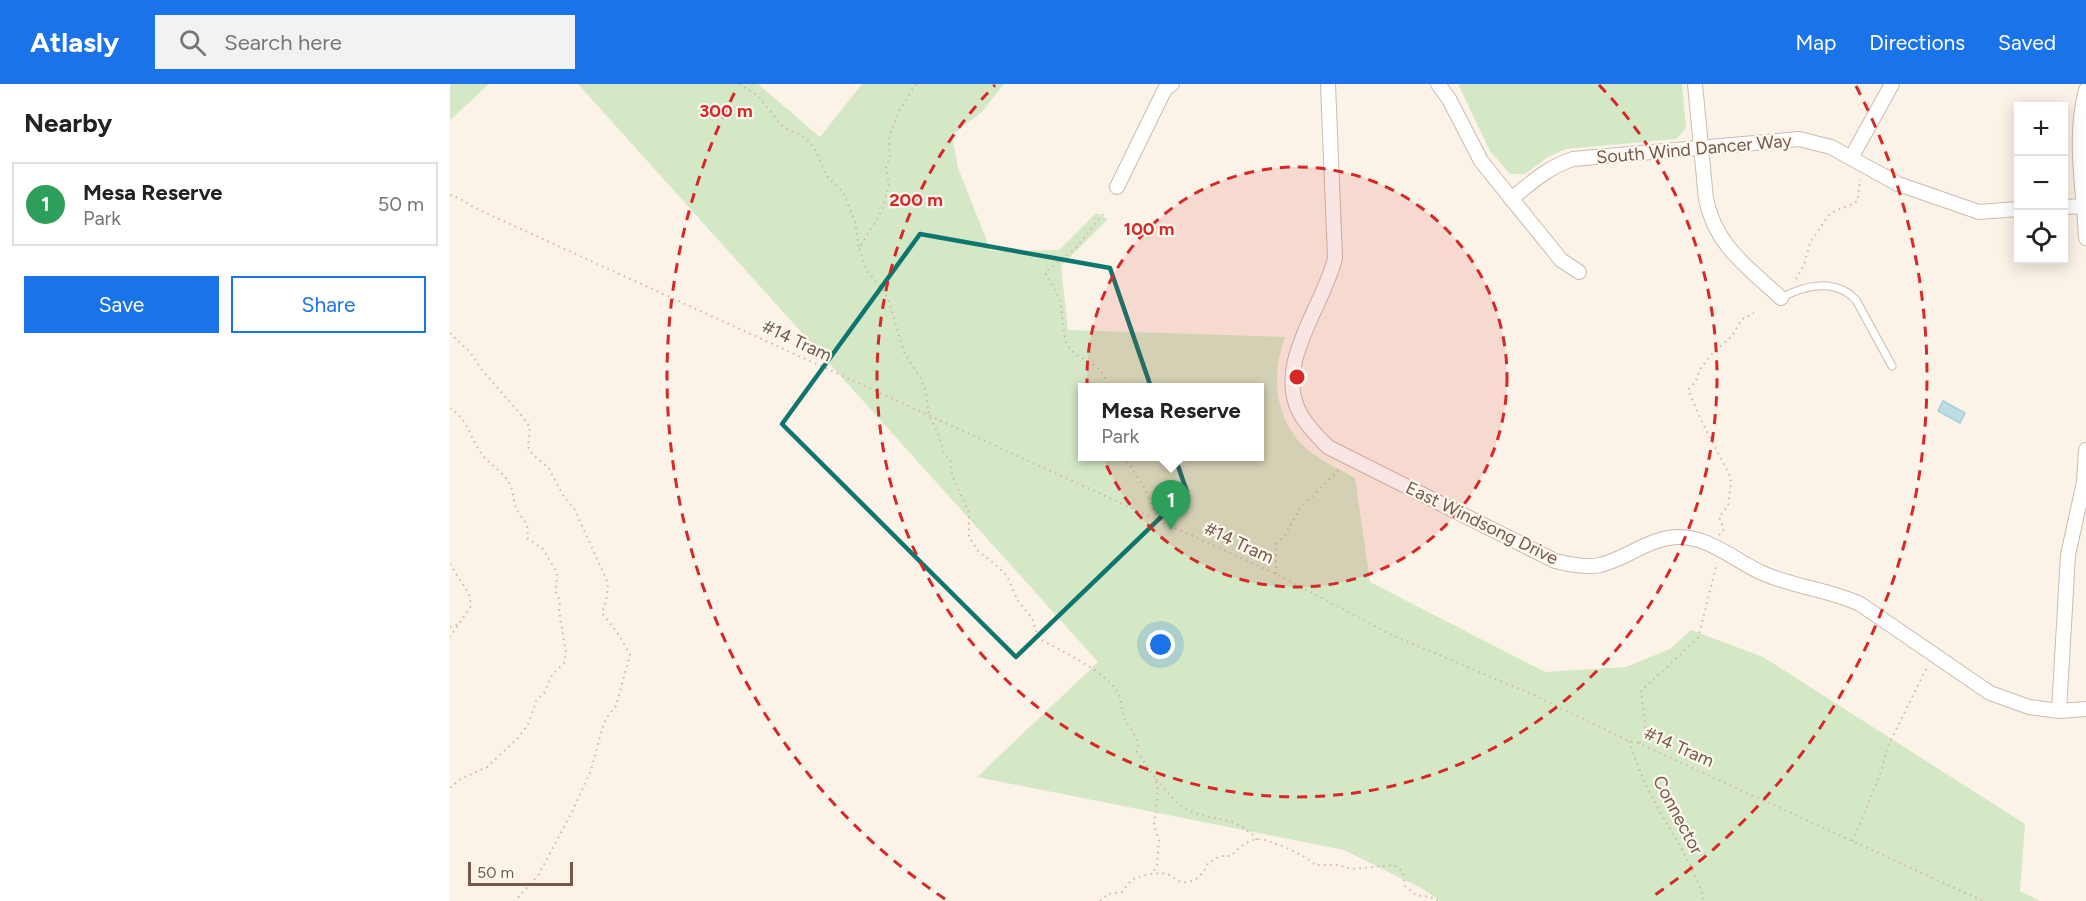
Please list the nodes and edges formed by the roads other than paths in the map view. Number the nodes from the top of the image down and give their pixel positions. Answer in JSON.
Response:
{"nodes":[{"id":1,"x":1172,"y":84,"type":"edge"},
{"id":2,"x":1328,"y":84,"type":"edge"},
{"id":3,"x":1438,"y":84,"type":"edge"},
{"id":4,"x":1695,"y":84,"type":"edge"},
{"id":5,"x":1892,"y":84,"type":"edge"},
{"id":6,"x":2086,"y":90,"type":"edge"},
{"id":7,"x":1701,"y":147,"type":"junction"},
{"id":8,"x":1851,"y":158,"type":"junction"},
{"id":9,"x":1117,"y":187,"type":"dead end"},
{"id":10,"x":1511,"y":199,"type":"junction"},
{"id":11,"x":2085,"y":206,"type":"edge"},
{"id":12,"x":2068,"y":207,"type":"edge"},
{"id":13,"x":2014,"y":209,"type":"edge"},
{"id":14,"x":2086,"y":238,"type":"edge"},
{"id":15,"x":1579,"y":272,"type":"dead end"},
{"id":16,"x":1781,"y":298,"type":"joint"},
{"id":17,"x":1892,"y":366,"type":"dead end"},
{"id":18,"x":2086,"y":450,"type":"edge"},
{"id":19,"x":2086,"y":709,"type":"edge"},
{"id":20,"x":2059,"y":711,"type":"junction"}],
"edges":[{"from":1,"to":9,"type":"street"},
{"from":2,"to":20,"type":"street","name":"East Windsong Drive"},
{"from":3,"to":10,"type":"street"},
{"from":4,"to":7,"type":"street"},
{"from":5,"to":8,"type":"street"},
{"from":6,"to":11,"type":"street"},
{"from":7,"to":8,"type":"street","name":"South Wind Dancer Way"},
{"from":7,"to":10,"type":"street","name":"South Wind Dancer Way"},
{"from":7,"to":16,"type":"street"},
{"from":8,"to":13,"type":"street","name":"South Wind Dancer Way"},
{"from":10,"to":15,"type":"street"},
{"from":11,"to":12,"type":"street"},
{"from":11,"to":14,"type":"street"},
{"from":16,"to":17,"type":"lane"},
{"from":18,"to":20,"type":"street"},
{"from":19,"to":20,"type":"street","name":"East Windsong Drive"}]}
